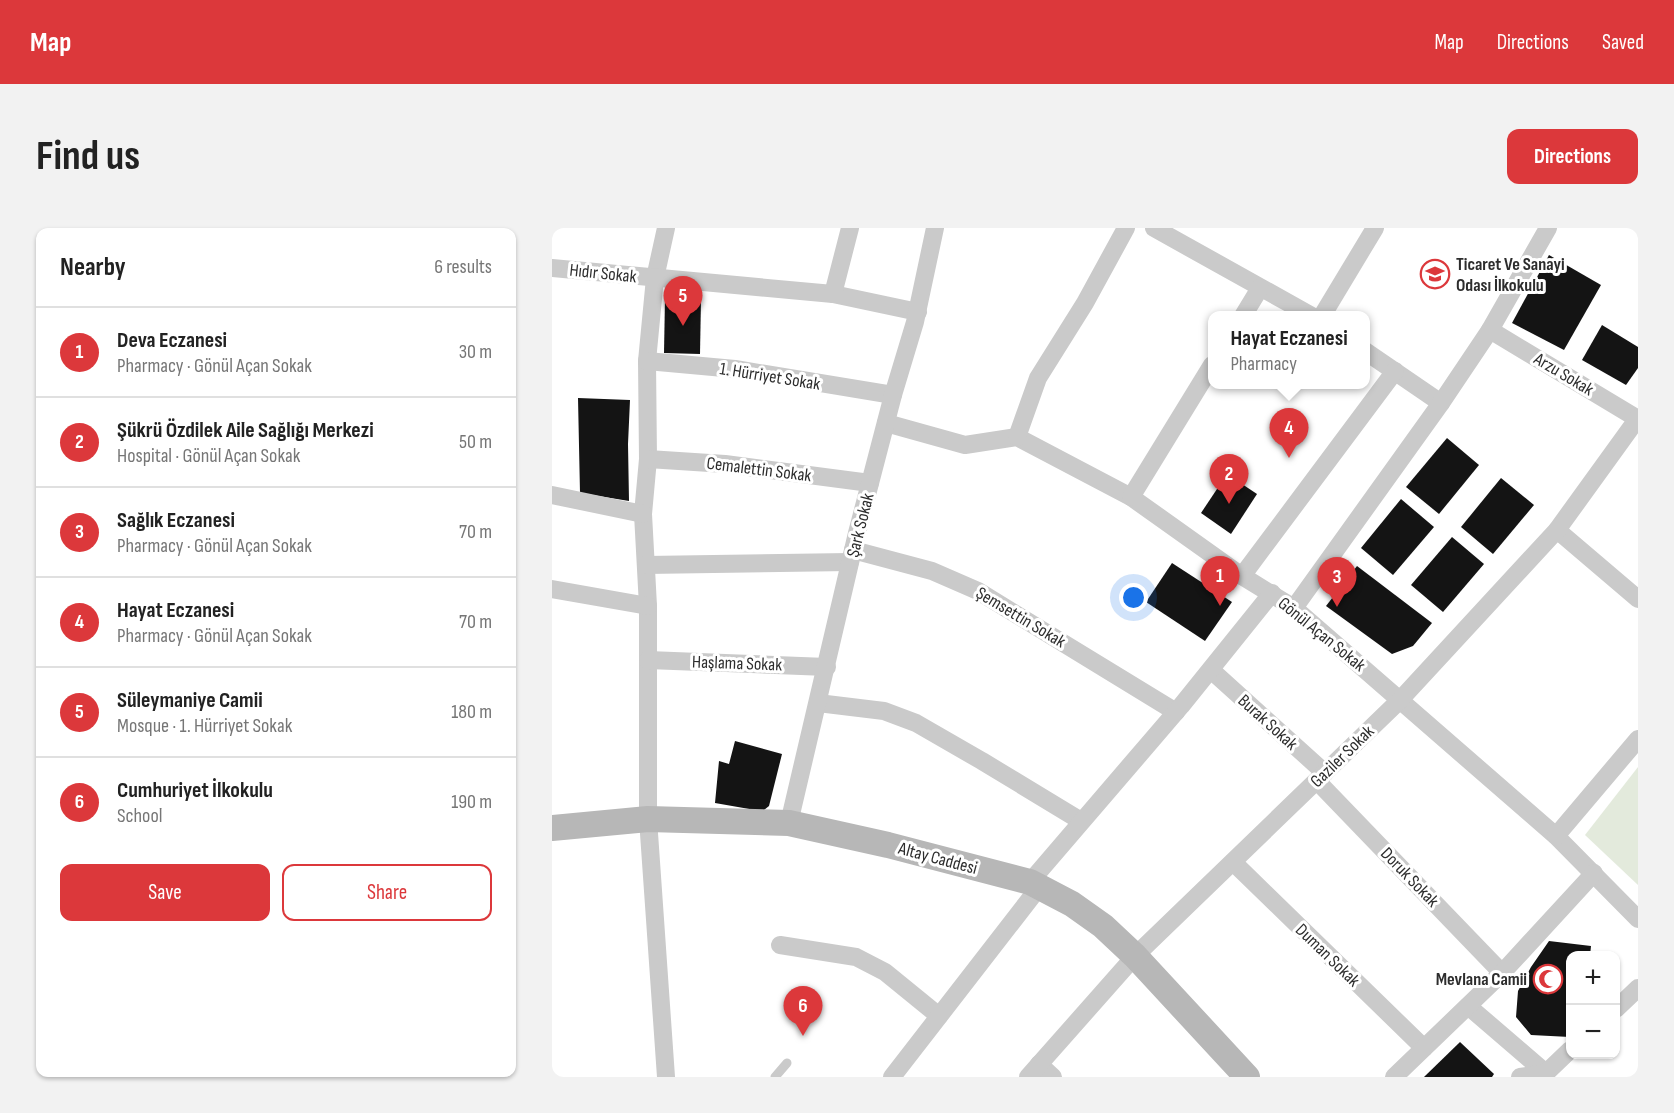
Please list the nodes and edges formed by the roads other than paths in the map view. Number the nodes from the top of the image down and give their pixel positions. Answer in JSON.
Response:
{"nodes":[{"id":1,"x":666,"y":228,"type":"edge"},
{"id":2,"x":850,"y":228,"type":"edge"},
{"id":3,"x":935,"y":228,"type":"edge"},
{"id":4,"x":1126,"y":228,"type":"edge"},
{"id":5,"x":1154,"y":228,"type":"edge"},
{"id":6,"x":1375,"y":228,"type":"edge"},
{"id":7,"x":1548,"y":228,"type":"edge"},
{"id":8,"x":552,"y":268,"type":"edge"},
{"id":9,"x":655,"y":278,"type":"junction"},
{"id":10,"x":1260,"y":288,"type":"junction"},
{"id":11,"x":833,"y":294,"type":"junction"},
{"id":12,"x":1246,"y":311,"type":"edge"},
{"id":13,"x":1304,"y":311,"type":"edge"},
{"id":14,"x":1324,"y":311,"type":"edge"},
{"id":15,"x":918,"y":312,"type":"junction"},
{"id":16,"x":1490,"y":330,"type":"junction"},
{"id":17,"x":1370,"y":354,"type":"edge"},
{"id":18,"x":647,"y":361,"type":"junction"},
{"id":19,"x":1395,"y":371,"type":"junction"},
{"id":20,"x":1208,"y":372,"type":"edge"},
{"id":21,"x":893,"y":395,"type":"junction"},
{"id":22,"x":1441,"y":403,"type":"junction"},
{"id":23,"x":1638,"y":418,"type":"edge"},
{"id":24,"x":886,"y":423,"type":"junction"},
{"id":25,"x":1017,"y":437,"type":"junction"},
{"id":26,"x":648,"y":459,"type":"junction"},
{"id":27,"x":870,"y":483,"type":"junction"},
{"id":28,"x":552,"y":495,"type":"edge"},
{"id":29,"x":1131,"y":497,"type":"junction"},
{"id":30,"x":643,"y":514,"type":"junction"},
{"id":31,"x":1557,"y":530,"type":"junction"},
{"id":32,"x":852,"y":556,"type":"junction"},
{"id":33,"x":646,"y":565,"type":"junction"},
{"id":34,"x":1242,"y":576,"type":"junction"},
{"id":35,"x":552,"y":589,"type":"edge"},
{"id":36,"x":1272,"y":593,"type":"junction"},
{"id":37,"x":1638,"y":600,"type":"edge"},
{"id":38,"x":648,"y":606,"type":"junction"},
{"id":39,"x":1294,"y":608,"type":"junction"},
{"id":40,"x":648,"y":660,"type":"junction"},
{"id":41,"x":827,"y":667,"type":"junction"},
{"id":42,"x":1211,"y":670,"type":"junction"},
{"id":43,"x":1400,"y":700,"type":"junction"},
{"id":44,"x":818,"y":703,"type":"junction"},
{"id":45,"x":1176,"y":712,"type":"junction"},
{"id":46,"x":1638,"y":739,"type":"edge"},
{"id":47,"x":1321,"y":777,"type":"junction"},
{"id":48,"x":648,"y":819,"type":"junction"},
{"id":49,"x":1081,"y":821,"type":"junction"},
{"id":50,"x":789,"y":823,"type":"junction"},
{"id":51,"x":552,"y":828,"type":"edge"},
{"id":52,"x":1556,"y":836,"type":"junction"},
{"id":53,"x":1233,"y":862,"type":"junction"},
{"id":54,"x":1594,"y":873,"type":"junction"},
{"id":55,"x":1035,"y":884,"type":"junction"},
{"id":56,"x":1638,"y":919,"type":"edge"},
{"id":57,"x":780,"y":945,"type":"dead end"},
{"id":58,"x":1136,"y":956,"type":"junction"},
{"id":59,"x":1503,"y":973,"type":"junction"},
{"id":60,"x":1638,"y":988,"type":"edge"},
{"id":61,"x":1620,"y":1005,"type":"edge"},
{"id":62,"x":1468,"y":1006,"type":"junction"},
{"id":63,"x":939,"y":1016,"type":"junction"},
{"id":64,"x":1424,"y":1048,"type":"junction"},
{"id":65,"x":1566,"y":1054,"type":"edge"},
{"id":66,"x":787,"y":1063,"type":"dead end"},
{"id":67,"x":1033,"y":1070,"type":"edge"},
{"id":68,"x":1546,"y":1073,"type":"junction"},
{"id":69,"x":666,"y":1077,"type":"edge"},
{"id":70,"x":775,"y":1077,"type":"edge"},
{"id":71,"x":892,"y":1077,"type":"edge"},
{"id":72,"x":1053,"y":1077,"type":"edge"},
{"id":73,"x":1247,"y":1077,"type":"edge"},
{"id":74,"x":1394,"y":1077,"type":"edge"},
{"id":75,"x":1520,"y":1077,"type":"edge"}],
"edges":[{"from":1,"to":9,"type":"street"},
{"from":2,"to":11,"type":"street"},
{"from":3,"to":15,"type":"street","name":"Şark Sokak"},
{"from":4,"to":25,"type":"street"},
{"from":5,"to":10,"type":"street"},
{"from":6,"to":14,"type":"street"},
{"from":7,"to":16,"type":"street"},
{"from":8,"to":9,"type":"street","name":"Hıdır Sokak"},
{"from":9,"to":11,"type":"street","name":"Hıdır Sokak"},
{"from":9,"to":18,"type":"street"},
{"from":10,"to":12,"type":"street"},
{"from":10,"to":13,"type":"street"},
{"from":11,"to":15,"type":"street","name":"Hıdır Sokak"},
{"from":15,"to":21,"type":"street","name":"Şark Sokak"},
{"from":16,"to":22,"type":"street"},
{"from":16,"to":23,"type":"street","name":"Arzu Sokak"},
{"from":17,"to":19,"type":"street"},
{"from":18,"to":21,"type":"street","name":"1. Hürriyet Sokak"},
{"from":18,"to":26,"type":"street"},
{"from":19,"to":22,"type":"street"},
{"from":19,"to":34,"type":"street"},
{"from":20,"to":29,"type":"street"},
{"from":21,"to":24,"type":"street","name":"Şark Sokak"},
{"from":22,"to":39,"type":"street"},
{"from":23,"to":31,"type":"street","name":"Gaziler Sokak"},
{"from":24,"to":25,"type":"street"},
{"from":24,"to":27,"type":"street","name":"Şark Sokak"},
{"from":25,"to":29,"type":"street","name":"Gönül Açan Sokak"},
{"from":26,"to":27,"type":"street","name":"Cemalettin Sokak"},
{"from":26,"to":30,"type":"street"},
{"from":27,"to":32,"type":"street","name":"Şark Sokak"},
{"from":28,"to":30,"type":"street"},
{"from":29,"to":34,"type":"street","name":"Gönül Açan Sokak"},
{"from":30,"to":33,"type":"street"},
{"from":31,"to":37,"type":"street"},
{"from":31,"to":43,"type":"street","name":"Gaziler Sokak"},
{"from":32,"to":33,"type":"street","name":"Şemsettin Sokak"},
{"from":32,"to":41,"type":"street","name":"Şark Sokak"},
{"from":32,"to":45,"type":"street","name":"Şemsettin Sokak"},
{"from":33,"to":38,"type":"street"},
{"from":34,"to":36,"type":"street","name":"Gönül Açan Sokak"},
{"from":35,"to":38,"type":"street"},
{"from":36,"to":39,"type":"street","name":"Gönül Açan Sokak"},
{"from":36,"to":42,"type":"street"},
{"from":38,"to":40,"type":"street"},
{"from":39,"to":43,"type":"street","name":"Gönül Açan Sokak"},
{"from":40,"to":41,"type":"street","name":"Haşlama Sokak"},
{"from":40,"to":48,"type":"street"},
{"from":41,"to":44,"type":"street","name":"Şark Sokak"},
{"from":42,"to":45,"type":"street"},
{"from":42,"to":47,"type":"street","name":"Burak Sokak"},
{"from":43,"to":47,"type":"street","name":"Gaziler Sokak"},
{"from":43,"to":52,"type":"street","name":"Gönül Açan Sokak"},
{"from":44,"to":49,"type":"street"},
{"from":44,"to":50,"type":"street","name":"Şark Sokak"},
{"from":45,"to":49,"type":"street"},
{"from":46,"to":52,"type":"street"},
{"from":47,"to":53,"type":"street","name":"Gaziler Sokak"},
{"from":47,"to":59,"type":"street","name":"Doruk Sokak"},
{"from":48,"to":50,"type":"main road","name":"Altay Caddesi"},
{"from":48,"to":51,"type":"main road","name":"Altay Caddesi"},
{"from":48,"to":69,"type":"street"},
{"from":49,"to":55,"type":"street"},
{"from":50,"to":55,"type":"main road","name":"Altay Caddesi"},
{"from":52,"to":54,"type":"street","name":"Gönül Açan Sokak"},
{"from":53,"to":58,"type":"street","name":"Gaziler Sokak"},
{"from":53,"to":64,"type":"street","name":"Duman Sokak"},
{"from":54,"to":56,"type":"street","name":"Gönül Açan Sokak"},
{"from":54,"to":59,"type":"street"},
{"from":55,"to":58,"type":"main road","name":"Altay Caddesi"},
{"from":55,"to":63,"type":"street"},
{"from":57,"to":63,"type":"street"},
{"from":58,"to":67,"type":"street","name":"Gaziler Sokak"},
{"from":58,"to":73,"type":"main road","name":"Altay Caddesi"},
{"from":59,"to":62,"type":"street"},
{"from":60,"to":61,"type":"street"},
{"from":62,"to":64,"type":"street"},
{"from":62,"to":68,"type":"street"},
{"from":63,"to":71,"type":"street"},
{"from":64,"to":74,"type":"street"},
{"from":65,"to":68,"type":"street"},
{"from":66,"to":70,"type":"lane"},
{"from":67,"to":72,"type":"street"},
{"from":68,"to":75,"type":"street"}]}
